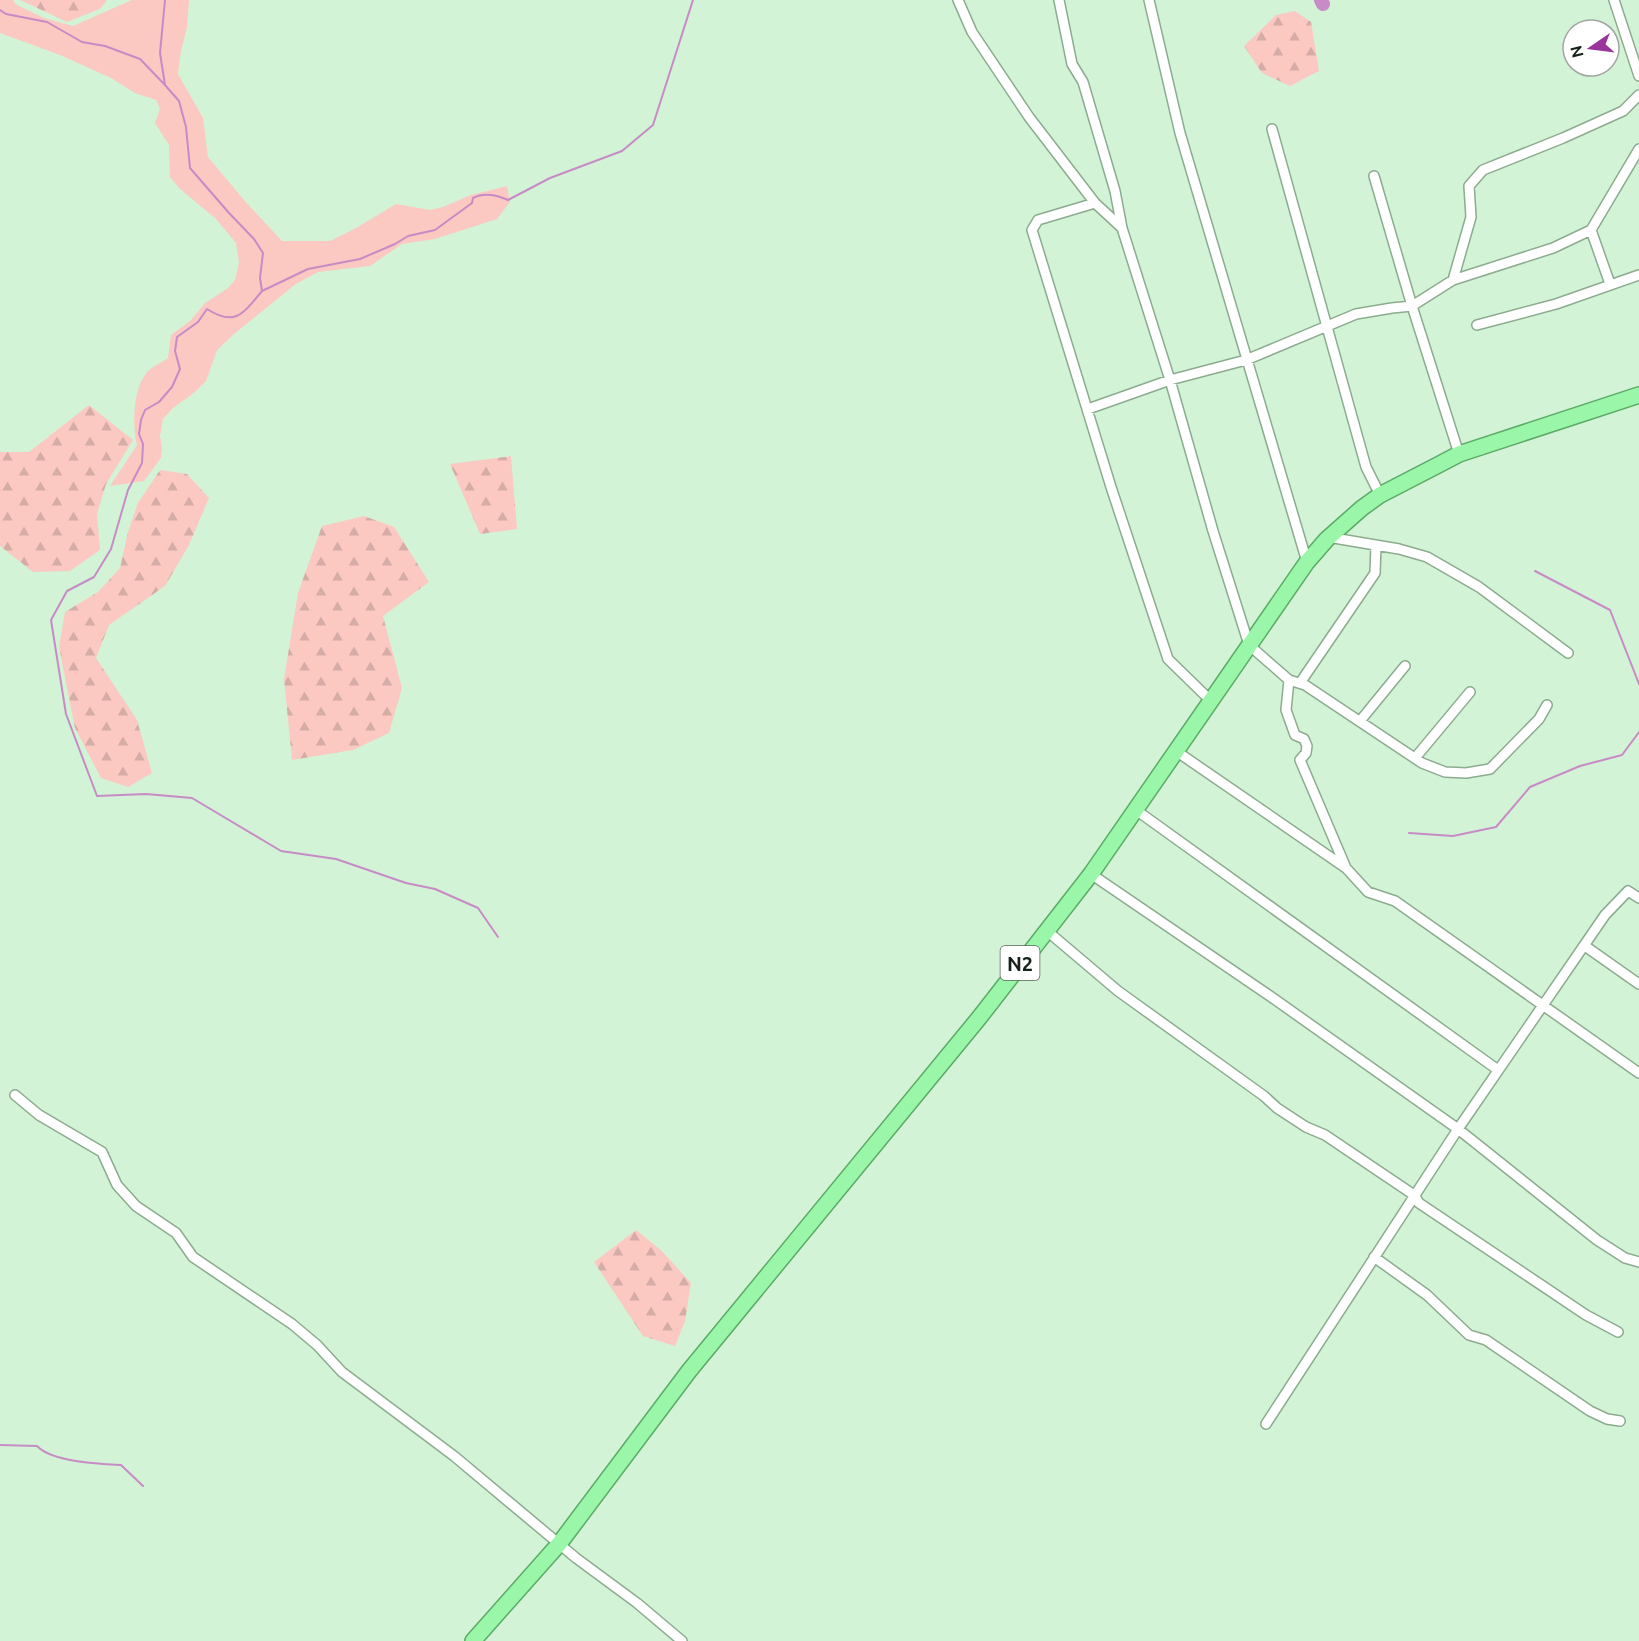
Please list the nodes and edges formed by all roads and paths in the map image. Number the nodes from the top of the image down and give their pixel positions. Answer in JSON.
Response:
{"nodes":[{"id":1,"x":958,"y":0,"type":"edge"},
{"id":2,"x":1059,"y":0,"type":"edge"},
{"id":3,"x":1149,"y":0,"type":"edge"},
{"id":4,"x":1614,"y":0,"type":"edge"},
{"id":5,"x":1639,"y":76,"type":"edge"},
{"id":6,"x":1639,"y":95,"type":"edge"},
{"id":7,"x":1272,"y":129,"type":"dead end"},
{"id":8,"x":1639,"y":149,"type":"edge"},
{"id":9,"x":1374,"y":176,"type":"dead end"},
{"id":10,"x":1095,"y":203,"type":"junction"},
{"id":11,"x":1122,"y":228,"type":"junction"},
{"id":12,"x":1591,"y":230,"type":"junction"},
{"id":13,"x":1639,"y":275,"type":"edge"},
{"id":14,"x":1453,"y":280,"type":"junction"},
{"id":15,"x":1610,"y":284,"type":"junction"},
{"id":16,"x":1412,"y":306,"type":"junction"},
{"id":17,"x":1328,"y":325,"type":"junction"},
{"id":18,"x":1477,"y":325,"type":"dead end"},
{"id":19,"x":1246,"y":360,"type":"junction"},
{"id":20,"x":1170,"y":380,"type":"junction"},
{"id":21,"x":1639,"y":395,"type":"edge"},
{"id":22,"x":1088,"y":409,"type":"junction"},
{"id":23,"x":1459,"y":454,"type":"junction"},
{"id":24,"x":1380,"y":495,"type":"junction"},
{"id":25,"x":1327,"y":539,"type":"junction"},
{"id":26,"x":1376,"y":545,"type":"junction"},
{"id":27,"x":1307,"y":562,"type":"junction"},
{"id":28,"x":1249,"y":645,"type":"junction"},
{"id":29,"x":1568,"y":652,"type":"dead end"},
{"id":30,"x":1405,"y":666,"type":"dead end"},
{"id":31,"x":1289,"y":680,"type":"junction"},
{"id":32,"x":1300,"y":683,"type":"junction"},
{"id":33,"x":1470,"y":692,"type":"dead end"},
{"id":34,"x":1211,"y":701,"type":"junction"},
{"id":35,"x":1546,"y":705,"type":"dead end"},
{"id":36,"x":1360,"y":721,"type":"junction"},
{"id":37,"x":1176,"y":751,"type":"junction"},
{"id":38,"x":1415,"y":758,"type":"junction"},
{"id":39,"x":1137,"y":810,"type":"junction"},
{"id":40,"x":1346,"y":868,"type":"junction"},
{"id":41,"x":1091,"y":874,"type":"junction"},
{"id":42,"x":1639,"y":898,"type":"edge"},
{"id":43,"x":1046,"y":930,"type":"junction"},
{"id":44,"x":1585,"y":946,"type":"junction"},
{"id":45,"x":1639,"y":984,"type":"edge"},
{"id":46,"x":1542,"y":1006,"type":"junction"},
{"id":47,"x":1498,"y":1070,"type":"junction"},
{"id":48,"x":1639,"y":1073,"type":"edge"},
{"id":49,"x":15,"y":1095,"type":"dead end"},
{"id":50,"x":1458,"y":1129,"type":"junction"},
{"id":51,"x":1414,"y":1195,"type":"junction"},
{"id":52,"x":1374,"y":1257,"type":"junction"},
{"id":53,"x":1639,"y":1262,"type":"edge"},
{"id":54,"x":1618,"y":1332,"type":"dead end"},
{"id":55,"x":1620,"y":1422,"type":"dead end"},
{"id":56,"x":1266,"y":1424,"type":"dead end"},
{"id":57,"x":559,"y":1544,"type":"junction"},
{"id":58,"x":473,"y":1641,"type":"edge"},
{"id":59,"x":682,"y":1641,"type":"edge"}],
"edges":[{"from":1,"to":10,"type":"street"},
{"from":2,"to":11,"type":"street"},
{"from":3,"to":19,"type":"street"},
{"from":4,"to":5,"type":"street"},
{"from":6,"to":14,"type":"street"},
{"from":7,"to":17,"type":"street"},
{"from":8,"to":12,"type":"street"},
{"from":9,"to":16,"type":"street"},
{"from":10,"to":11,"type":"street"},
{"from":10,"to":22,"type":"street"},
{"from":11,"to":20,"type":"street"},
{"from":12,"to":14,"type":"street"},
{"from":12,"to":15,"type":"street"},
{"from":13,"to":15,"type":"street"},
{"from":14,"to":16,"type":"street"},
{"from":15,"to":18,"type":"street"},
{"from":16,"to":17,"type":"street"},
{"from":16,"to":23,"type":"street"},
{"from":17,"to":19,"type":"street"},
{"from":17,"to":24,"type":"street"},
{"from":19,"to":20,"type":"street"},
{"from":19,"to":27,"type":"street"},
{"from":20,"to":22,"type":"street"},
{"from":20,"to":28,"type":"street"},
{"from":21,"to":23,"type":"highway","number":"N2"},
{"from":22,"to":34,"type":"street"},
{"from":23,"to":24,"type":"highway","number":"N2"},
{"from":24,"to":25,"type":"highway","number":"N2"},
{"from":25,"to":26,"type":"street"},
{"from":25,"to":27,"type":"highway","number":"N2"},
{"from":26,"to":29,"type":"street"},
{"from":26,"to":32,"type":"street"},
{"from":27,"to":28,"type":"highway","number":"N2"},
{"from":28,"to":31,"type":"street"},
{"from":28,"to":34,"type":"highway","number":"N2"},
{"from":30,"to":36,"type":"street"},
{"from":31,"to":32,"type":"street"},
{"from":31,"to":40,"type":"street"},
{"from":32,"to":36,"type":"street"},
{"from":33,"to":38,"type":"street"},
{"from":34,"to":37,"type":"highway","number":"N2"},
{"from":35,"to":38,"type":"street"},
{"from":36,"to":38,"type":"street"},
{"from":37,"to":39,"type":"highway","number":"N2"},
{"from":37,"to":40,"type":"street"},
{"from":39,"to":41,"type":"highway","number":"N2"},
{"from":39,"to":47,"type":"street"},
{"from":40,"to":46,"type":"street"},
{"from":41,"to":43,"type":"highway","number":"N2"},
{"from":41,"to":50,"type":"street"},
{"from":42,"to":44,"type":"street"},
{"from":43,"to":51,"type":"street"},
{"from":43,"to":57,"type":"highway","number":"N2"},
{"from":44,"to":45,"type":"street"},
{"from":44,"to":46,"type":"street"},
{"from":46,"to":47,"type":"street"},
{"from":46,"to":48,"type":"street"},
{"from":47,"to":50,"type":"street"},
{"from":49,"to":57,"type":"street"},
{"from":50,"to":51,"type":"street"},
{"from":50,"to":53,"type":"street"},
{"from":51,"to":52,"type":"street"},
{"from":51,"to":54,"type":"street"},
{"from":52,"to":55,"type":"street"},
{"from":52,"to":56,"type":"street"},
{"from":57,"to":58,"type":"highway","number":"N2"},
{"from":57,"to":59,"type":"street"}]}
